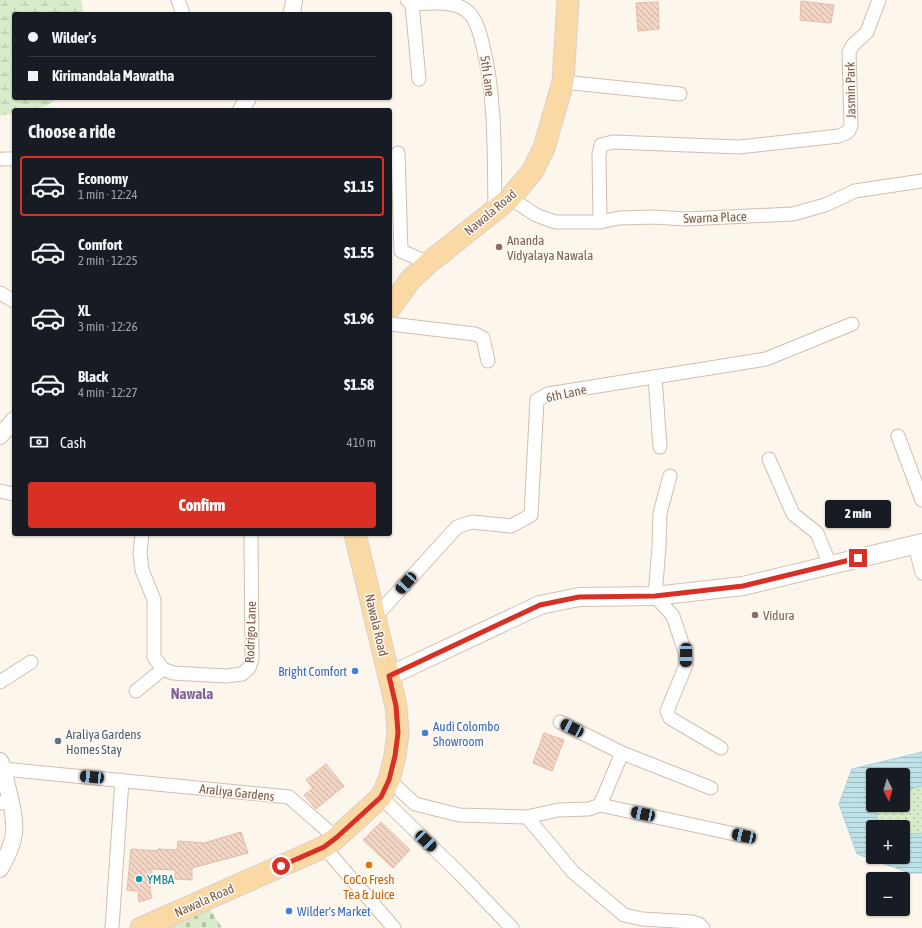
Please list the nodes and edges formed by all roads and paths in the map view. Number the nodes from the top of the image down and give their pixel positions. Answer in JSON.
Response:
{"nodes":[{"id":1,"x":178,"y":0,"type":"edge"},
{"id":2,"x":294,"y":0,"type":"edge"},
{"id":3,"x":568,"y":0,"type":"edge"},
{"id":4,"x":879,"y":0,"type":"edge"},
{"id":5,"x":410,"y":2,"type":"edge"},
{"id":6,"x":182,"y":12,"type":"edge"},
{"id":7,"x":291,"y":12,"type":"edge"},
{"id":8,"x":419,"y":79,"type":"dead end"},
{"id":9,"x":563,"y":82,"type":"junction"},
{"id":10,"x":680,"y":94,"type":"dead end"},
{"id":11,"x":398,"y":153,"type":"dead end"},
{"id":12,"x":922,"y":181,"type":"edge"},
{"id":13,"x":503,"y":204,"type":"junction"},
{"id":14,"x":600,"y":222,"type":"junction"},
{"id":15,"x":396,"y":250,"type":"edge"},
{"id":16,"x":429,"y":263,"type":"junction"},
{"id":17,"x":0,"y":293,"type":"edge"},
{"id":18,"x":12,"y":299,"type":"edge"},
{"id":19,"x":392,"y":305,"type":"edge"},
{"id":20,"x":392,"y":324,"type":"edge"},
{"id":21,"x":852,"y":324,"type":"dead end"},
{"id":22,"x":488,"y":361,"type":"dead end"},
{"id":23,"x":655,"y":377,"type":"junction"},
{"id":24,"x":12,"y":422,"type":"edge"},
{"id":25,"x":0,"y":436,"type":"edge"},
{"id":26,"x":898,"y":436,"type":"dead end"},
{"id":27,"x":660,"y":447,"type":"dead end"},
{"id":28,"x":769,"y":459,"type":"dead end"},
{"id":29,"x":670,"y":476,"type":"dead end"},
{"id":30,"x":0,"y":491,"type":"edge"},
{"id":31,"x":12,"y":494,"type":"edge"},
{"id":32,"x":922,"y":500,"type":"edge"},
{"id":33,"x":142,"y":536,"type":"edge"},
{"id":34,"x":251,"y":536,"type":"edge"},
{"id":35,"x":355,"y":536,"type":"edge"},
{"id":36,"x":919,"y":544,"type":"edge"},
{"id":37,"x":830,"y":565,"type":"junction"},
{"id":38,"x":922,"y":573,"type":"edge"},
{"id":39,"x":655,"y":596,"type":"junction"},
{"id":40,"x":375,"y":617,"type":"junction"},
{"id":41,"x":31,"y":662,"type":"dead end"},
{"id":42,"x":162,"y":669,"type":"junction"},
{"id":43,"x":389,"y":676,"type":"junction"},
{"id":44,"x":0,"y":682,"type":"edge"},
{"id":45,"x":136,"y":691,"type":"dead end"},
{"id":46,"x":560,"y":722,"type":"dead end"},
{"id":47,"x":721,"y":748,"type":"dead end"},
{"id":48,"x":622,"y":753,"type":"junction"},
{"id":49,"x":1,"y":765,"type":"edge"},
{"id":50,"x":122,"y":780,"type":"junction"},
{"id":51,"x":711,"y":788,"type":"dead end"},
{"id":52,"x":385,"y":789,"type":"junction"},
{"id":53,"x":5,"y":802,"type":"edge"},
{"id":54,"x":600,"y":805,"type":"junction"},
{"id":55,"x":527,"y":817,"type":"junction"},
{"id":56,"x":744,"y":836,"type":"dead end"},
{"id":57,"x":330,"y":843,"type":"junction"},
{"id":58,"x":0,"y":869,"type":"edge"},
{"id":59,"x":112,"y":928,"type":"edge"},
{"id":60,"x":141,"y":928,"type":"edge"},
{"id":61,"x":394,"y":928,"type":"edge"},
{"id":62,"x":512,"y":928,"type":"edge"},
{"id":63,"x":703,"y":928,"type":"edge"}],
"edges":[{"from":1,"to":6,"type":"street"},
{"from":2,"to":7,"type":"street"},
{"from":3,"to":9,"type":"main road","name":"Nawala Road"},
{"from":4,"to":14,"type":"street","name":"Jasmin Park"},
{"from":5,"to":8,"type":"street"},
{"from":5,"to":13,"type":"street","name":"5th Lane"},
{"from":9,"to":10,"type":"street"},
{"from":9,"to":13,"type":"main road","name":"Nawala Road"},
{"from":11,"to":15,"type":"street"},
{"from":12,"to":14,"type":"street","name":"Swarna Place"},
{"from":13,"to":14,"type":"street","name":"Swarna Place"},
{"from":13,"to":16,"type":"main road","name":"Nawala Road"},
{"from":15,"to":16,"type":"street"},
{"from":16,"to":19,"type":"main road","name":"Nawala Road"},
{"from":17,"to":18,"type":"street"},
{"from":20,"to":22,"type":"street"},
{"from":21,"to":23,"type":"street","name":"6th Lane"},
{"from":23,"to":27,"type":"street"},
{"from":23,"to":40,"type":"street","name":"6th Lane"},
{"from":24,"to":25,"type":"street"},
{"from":26,"to":32,"type":"street"},
{"from":28,"to":37,"type":"street"},
{"from":29,"to":39,"type":"street"},
{"from":30,"to":31,"type":"street"},
{"from":33,"to":42,"type":"street"},
{"from":34,"to":42,"type":"street","name":"Rodrigo Lane"},
{"from":35,"to":40,"type":"main road","name":"Nawala Road"},
{"from":36,"to":37,"type":"main road"},
{"from":36,"to":38,"type":"street"},
{"from":37,"to":39,"type":"main road"},
{"from":39,"to":43,"type":"main road"},
{"from":39,"to":47,"type":"street"},
{"from":40,"to":43,"type":"main road","name":"Nawala Road"},
{"from":41,"to":44,"type":"street"},
{"from":42,"to":45,"type":"street"},
{"from":43,"to":52,"type":"main road","name":"Nawala Road"},
{"from":46,"to":48,"type":"street"},
{"from":48,"to":51,"type":"street"},
{"from":48,"to":54,"type":"street"},
{"from":49,"to":50,"type":"street","name":"Araliya Gardens"},
{"from":49,"to":53,"type":"street"},
{"from":50,"to":57,"type":"street","name":"Araliya Gardens"},
{"from":50,"to":59,"type":"street"},
{"from":52,"to":55,"type":"street"},
{"from":52,"to":57,"type":"main road","name":"Nawala Road"},
{"from":52,"to":62,"type":"street"},
{"from":53,"to":58,"type":"street"},
{"from":54,"to":55,"type":"street"},
{"from":54,"to":56,"type":"street"},
{"from":55,"to":63,"type":"street"},
{"from":57,"to":60,"type":"main road","name":"Nawala Road"},
{"from":57,"to":61,"type":"street","name":"Araliya Gardens"}]}
